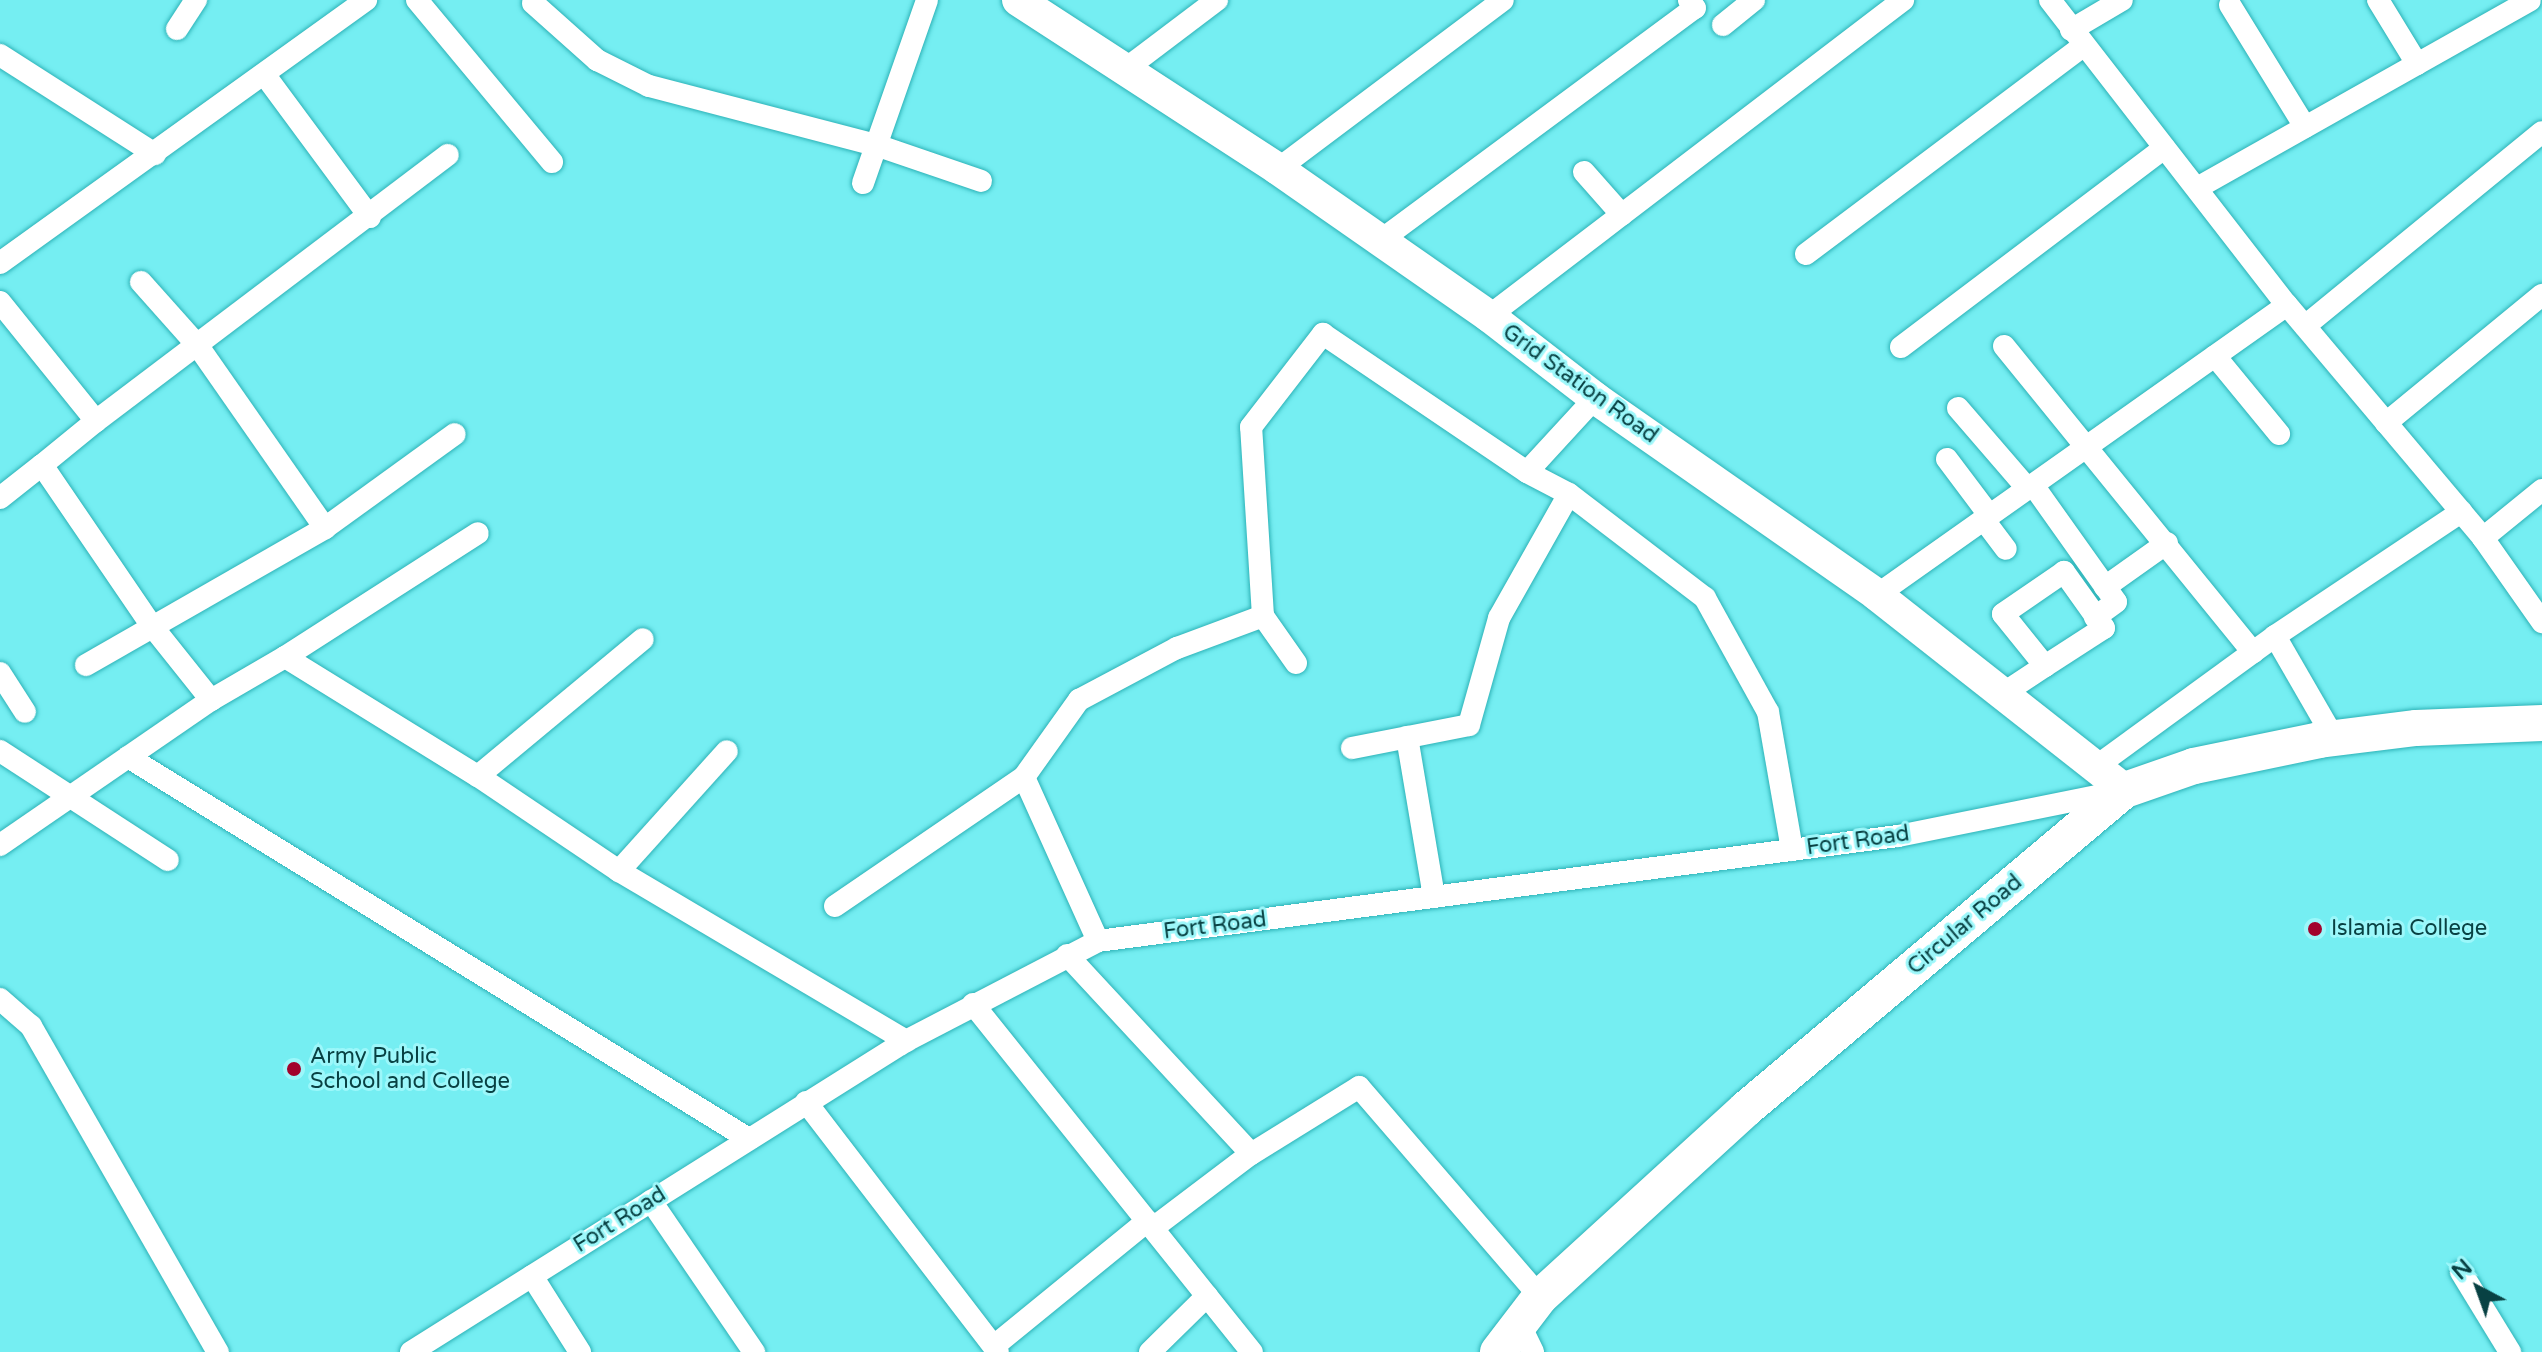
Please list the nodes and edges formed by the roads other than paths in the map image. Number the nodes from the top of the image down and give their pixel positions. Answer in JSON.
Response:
{"nodes":[{"id":1,"x":196,"y":0,"type":"edge"},
{"id":2,"x":366,"y":0,"type":"edge"},
{"id":3,"x":417,"y":0,"type":"edge"},
{"id":4,"x":927,"y":0,"type":"edge"},
{"id":5,"x":1018,"y":0,"type":"edge"},
{"id":6,"x":1217,"y":0,"type":"edge"},
{"id":7,"x":1503,"y":0,"type":"edge"},
{"id":8,"x":1689,"y":0,"type":"edge"},
{"id":9,"x":1754,"y":0,"type":"edge"},
{"id":10,"x":1903,"y":0,"type":"edge"},
{"id":11,"x":2050,"y":0,"type":"edge"},
{"id":12,"x":2122,"y":0,"type":"edge"},
{"id":13,"x":2378,"y":0,"type":"edge"},
{"id":14,"x":2530,"y":0,"type":"edge"},
{"id":15,"x":533,"y":3,"type":"dead end"},
{"id":16,"x":2230,"y":5,"type":"dead end"},
{"id":17,"x":1723,"y":25,"type":"dead end"},
{"id":18,"x":177,"y":29,"type":"dead end"},
{"id":19,"x":2077,"y":38,"type":"junction"},
{"id":20,"x":0,"y":55,"type":"edge"},
{"id":21,"x":2417,"y":64,"type":"junction"},
{"id":22,"x":1123,"y":71,"type":"junction"},
{"id":23,"x":264,"y":74,"type":"junction"},
{"id":24,"x":2305,"y":127,"type":"junction"},
{"id":25,"x":2542,"y":132,"type":"edge"},
{"id":26,"x":876,"y":145,"type":"junction"},
{"id":27,"x":2164,"y":148,"type":"junction"},
{"id":28,"x":155,"y":154,"type":"junction"},
{"id":29,"x":448,"y":155,"type":"dead end"},
{"id":30,"x":552,"y":162,"type":"dead end"},
{"id":31,"x":1278,"y":169,"type":"junction"},
{"id":32,"x":1584,"y":172,"type":"dead end"},
{"id":33,"x":981,"y":181,"type":"dead end"},
{"id":34,"x":863,"y":183,"type":"dead end"},
{"id":35,"x":2197,"y":188,"type":"junction"},
{"id":36,"x":1622,"y":215,"type":"junction"},
{"id":37,"x":370,"y":217,"type":"junction"},
{"id":38,"x":1381,"y":240,"type":"junction"},
{"id":39,"x":1806,"y":254,"type":"dead end"},
{"id":40,"x":0,"y":263,"type":"edge"},
{"id":41,"x":141,"y":282,"type":"dead end"},
{"id":42,"x":2542,"y":295,"type":"edge"},
{"id":43,"x":0,"y":302,"type":"edge"},
{"id":44,"x":2287,"y":305,"type":"junction"},
{"id":45,"x":1489,"y":316,"type":"junction"},
{"id":46,"x":2305,"y":326,"type":"junction"},
{"id":47,"x":198,"y":346,"type":"junction"},
{"id":48,"x":2004,"y":346,"type":"dead end"},
{"id":49,"x":1901,"y":347,"type":"dead end"},
{"id":50,"x":2215,"y":356,"type":"junction"},
{"id":51,"x":1595,"y":398,"type":"junction"},
{"id":52,"x":1958,"y":408,"type":"dead end"},
{"id":53,"x":96,"y":421,"type":"junction"},
{"id":54,"x":2386,"y":423,"type":"junction"},
{"id":55,"x":455,"y":434,"type":"dead end"},
{"id":56,"x":2279,"y":434,"type":"dead end"},
{"id":57,"x":2089,"y":445,"type":"junction"},
{"id":58,"x":1947,"y":459,"type":"dead end"},
{"id":59,"x":42,"y":465,"type":"junction"},
{"id":60,"x":1527,"y":472,"type":"junction"},
{"id":61,"x":2030,"y":486,"type":"junction"},
{"id":62,"x":2542,"y":490,"type":"edge"},
{"id":63,"x":1569,"y":494,"type":"junction"},
{"id":64,"x":0,"y":498,"type":"edge"},
{"id":65,"x":2461,"y":512,"type":"junction"},
{"id":66,"x":1986,"y":518,"type":"junction"},
{"id":67,"x":325,"y":528,"type":"junction"},
{"id":68,"x":478,"y":533,"type":"dead end"},
{"id":69,"x":2483,"y":538,"type":"junction"},
{"id":70,"x":2167,"y":543,"type":"junction"},
{"id":71,"x":2006,"y":549,"type":"dead end"},
{"id":72,"x":2105,"y":587,"type":"junction"},
{"id":73,"x":1877,"y":595,"type":"junction"},
{"id":74,"x":1263,"y":616,"type":"junction"},
{"id":75,"x":2095,"y":617,"type":"junction"},
{"id":76,"x":2542,"y":622,"type":"edge"},
{"id":77,"x":152,"y":626,"type":"junction"},
{"id":78,"x":2275,"y":636,"type":"junction"},
{"id":79,"x":643,"y":639,"type":"dead end"},
{"id":80,"x":2253,"y":652,"type":"junction"},
{"id":81,"x":285,"y":657,"type":"junction"},
{"id":82,"x":1296,"y":663,"type":"dead end"},
{"id":83,"x":86,"y":665,"type":"dead end"},
{"id":84,"x":2045,"y":666,"type":"junction"},
{"id":85,"x":0,"y":673,"type":"edge"},
{"id":86,"x":2004,"y":693,"type":"junction"},
{"id":87,"x":211,"y":700,"type":"junction"},
{"id":88,"x":25,"y":712,"type":"dead end"},
{"id":89,"x":2542,"y":723,"type":"edge"},
{"id":90,"x":1407,"y":737,"type":"junction"},
{"id":91,"x":2334,"y":738,"type":"junction"},
{"id":92,"x":1352,"y":748,"type":"dead end"},
{"id":93,"x":0,"y":751,"type":"edge"},
{"id":94,"x":727,"y":751,"type":"dead end"},
{"id":95,"x":128,"y":757,"type":"junction"},
{"id":96,"x":2097,"y":766,"type":"junction"},
{"id":97,"x":478,"y":776,"type":"junction"},
{"id":98,"x":1024,"y":777,"type":"junction"},
{"id":99,"x":2125,"y":790,"type":"junction"},
{"id":100,"x":68,"y":797,"type":"junction"},
{"id":101,"x":0,"y":845,"type":"edge"},
{"id":102,"x":1792,"y":850,"type":"junction"},
{"id":103,"x":168,"y":860,"type":"dead end"},
{"id":104,"x":619,"y":871,"type":"junction"},
{"id":105,"x":1434,"y":897,"type":"junction"},
{"id":106,"x":835,"y":906,"type":"dead end"},
{"id":107,"x":1098,"y":941,"type":"junction"},
{"id":108,"x":1067,"y":955,"type":"junction"},
{"id":109,"x":0,"y":999,"type":"edge"},
{"id":110,"x":973,"y":1004,"type":"junction"},
{"id":111,"x":906,"y":1041,"type":"junction"},
{"id":112,"x":806,"y":1102,"type":"junction"},
{"id":113,"x":749,"y":1139,"type":"junction"},
{"id":114,"x":1251,"y":1154,"type":"junction"},
{"id":115,"x":651,"y":1201,"type":"junction"},
{"id":116,"x":1150,"y":1224,"type":"junction"},
{"id":117,"x":2461,"y":1272,"type":"dead end"},
{"id":118,"x":532,"y":1276,"type":"junction"},
{"id":119,"x":1207,"y":1296,"type":"junction"},
{"id":120,"x":1523,"y":1332,"type":"edge"},
{"id":121,"x":996,"y":1349,"type":"edge"},
{"id":122,"x":218,"y":1352,"type":"edge"},
{"id":123,"x":411,"y":1352,"type":"edge"},
{"id":124,"x":580,"y":1352,"type":"edge"},
{"id":125,"x":754,"y":1352,"type":"edge"},
{"id":126,"x":1150,"y":1352,"type":"edge"},
{"id":127,"x":1252,"y":1352,"type":"edge"},
{"id":128,"x":2510,"y":1352,"type":"edge"}],
"edges":[{"from":1,"to":18,"type":"street"},
{"from":2,"to":23,"type":"street"},
{"from":3,"to":30,"type":"street"},
{"from":4,"to":26,"type":"street"},
{"from":5,"to":22,"type":"main road","name":"Grid Station Road"},
{"from":6,"to":22,"type":"street"},
{"from":7,"to":31,"type":"street"},
{"from":8,"to":38,"type":"street"},
{"from":9,"to":17,"type":"street"},
{"from":10,"to":36,"type":"street"},
{"from":11,"to":19,"type":"street"},
{"from":12,"to":19,"type":"street"},
{"from":13,"to":21,"type":"street"},
{"from":14,"to":21,"type":"street"},
{"from":15,"to":26,"type":"street"},
{"from":16,"to":24,"type":"street"},
{"from":19,"to":27,"type":"street"},
{"from":19,"to":39,"type":"street"},
{"from":20,"to":28,"type":"street"},
{"from":21,"to":24,"type":"street"},
{"from":22,"to":31,"type":"main road","name":"Grid Station Road"},
{"from":23,"to":28,"type":"street"},
{"from":23,"to":37,"type":"street"},
{"from":24,"to":35,"type":"street"},
{"from":25,"to":46,"type":"street"},
{"from":26,"to":33,"type":"street"},
{"from":26,"to":34,"type":"street"},
{"from":27,"to":35,"type":"street"},
{"from":27,"to":49,"type":"street"},
{"from":28,"to":40,"type":"street"},
{"from":29,"to":37,"type":"street"},
{"from":31,"to":38,"type":"main road","name":"Grid Station Road"},
{"from":32,"to":36,"type":"street"},
{"from":35,"to":44,"type":"street"},
{"from":36,"to":45,"type":"street"},
{"from":37,"to":47,"type":"street"},
{"from":38,"to":45,"type":"main road","name":"Grid Station Road"},
{"from":41,"to":47,"type":"street"},
{"from":42,"to":54,"type":"street"},
{"from":43,"to":53,"type":"street"},
{"from":44,"to":46,"type":"street"},
{"from":44,"to":50,"type":"street"},
{"from":45,"to":51,"type":"main road","name":"Grid Station Road"},
{"from":46,"to":54,"type":"street"},
{"from":47,"to":53,"type":"street"},
{"from":47,"to":67,"type":"street"},
{"from":48,"to":57,"type":"street"},
{"from":50,"to":56,"type":"street"},
{"from":50,"to":57,"type":"street"},
{"from":51,"to":60,"type":"street"},
{"from":51,"to":73,"type":"main road","name":"Grid Station Road"},
{"from":52,"to":61,"type":"street"},
{"from":53,"to":59,"type":"street"},
{"from":54,"to":65,"type":"street"},
{"from":55,"to":67,"type":"street"},
{"from":57,"to":61,"type":"street"},
{"from":57,"to":70,"type":"street"},
{"from":58,"to":66,"type":"street"},
{"from":59,"to":64,"type":"street"},
{"from":59,"to":77,"type":"street"},
{"from":60,"to":63,"type":"street"},
{"from":60,"to":74,"type":"street"},
{"from":61,"to":66,"type":"street"},
{"from":61,"to":72,"type":"street"},
{"from":62,"to":69,"type":"street"},
{"from":63,"to":90,"type":"street"},
{"from":63,"to":102,"type":"street"},
{"from":65,"to":69,"type":"street"},
{"from":65,"to":78,"type":"street"},
{"from":66,"to":71,"type":"street"},
{"from":66,"to":73,"type":"street"},
{"from":67,"to":77,"type":"street"},
{"from":68,"to":81,"type":"street"},
{"from":69,"to":76,"type":"street"},
{"from":70,"to":72,"type":"street"},
{"from":70,"to":80,"type":"street"},
{"from":72,"to":75,"type":"street"},
{"from":73,"to":86,"type":"main road","name":"Grid Station Road"},
{"from":74,"to":82,"type":"street"},
{"from":74,"to":98,"type":"street"},
{"from":75,"to":84,"type":"street"},
{"from":75,"to":84,"type":"street"},
{"from":77,"to":83,"type":"street"},
{"from":77,"to":87,"type":"street"},
{"from":78,"to":80,"type":"street"},
{"from":78,"to":91,"type":"street"},
{"from":79,"to":97,"type":"street"},
{"from":80,"to":96,"type":"street"},
{"from":81,"to":87,"type":"street"},
{"from":81,"to":97,"type":"street"},
{"from":84,"to":86,"type":"street"},
{"from":85,"to":88,"type":"street"},
{"from":86,"to":96,"type":"main road","name":"Grid Station Road"},
{"from":87,"to":95,"type":"street"},
{"from":89,"to":91,"type":"main road","name":"Circular Road"},
{"from":90,"to":92,"type":"street"},
{"from":90,"to":105,"type":"street"},
{"from":91,"to":99,"type":"main road","name":"Circular Road"},
{"from":93,"to":100,"type":"street"},
{"from":94,"to":104,"type":"street"},
{"from":95,"to":100,"type":"street"},
{"from":95,"to":113,"type":"street"},
{"from":96,"to":99,"type":"main road","name":"Grid Station Road"},
{"from":97,"to":104,"type":"street"},
{"from":98,"to":106,"type":"street"},
{"from":98,"to":107,"type":"street"},
{"from":99,"to":102,"type":"street","name":"Fort Road"},
{"from":99,"to":120,"type":"main road","name":"Circular Road"},
{"from":100,"to":101,"type":"street"},
{"from":100,"to":103,"type":"street"},
{"from":102,"to":105,"type":"street","name":"Fort Road"},
{"from":104,"to":111,"type":"street"},
{"from":105,"to":107,"type":"street","name":"Fort Road"},
{"from":107,"to":108,"type":"street","name":"Fort Road"},
{"from":108,"to":110,"type":"street","name":"Fort Road"},
{"from":108,"to":114,"type":"street"},
{"from":109,"to":122,"type":"street"},
{"from":110,"to":111,"type":"street","name":"Fort Road"},
{"from":110,"to":116,"type":"street"},
{"from":111,"to":112,"type":"street","name":"Fort Road"},
{"from":112,"to":113,"type":"street","name":"Fort Road"},
{"from":112,"to":121,"type":"street"},
{"from":113,"to":115,"type":"street","name":"Fort Road"},
{"from":114,"to":116,"type":"street"},
{"from":114,"to":120,"type":"street"},
{"from":115,"to":118,"type":"street","name":"Fort Road"},
{"from":115,"to":125,"type":"street"},
{"from":116,"to":119,"type":"street"},
{"from":116,"to":121,"type":"street"},
{"from":117,"to":128,"type":"street"},
{"from":118,"to":123,"type":"street","name":"Fort Road"},
{"from":118,"to":124,"type":"street"},
{"from":119,"to":126,"type":"street"},
{"from":119,"to":127,"type":"street"}]}
